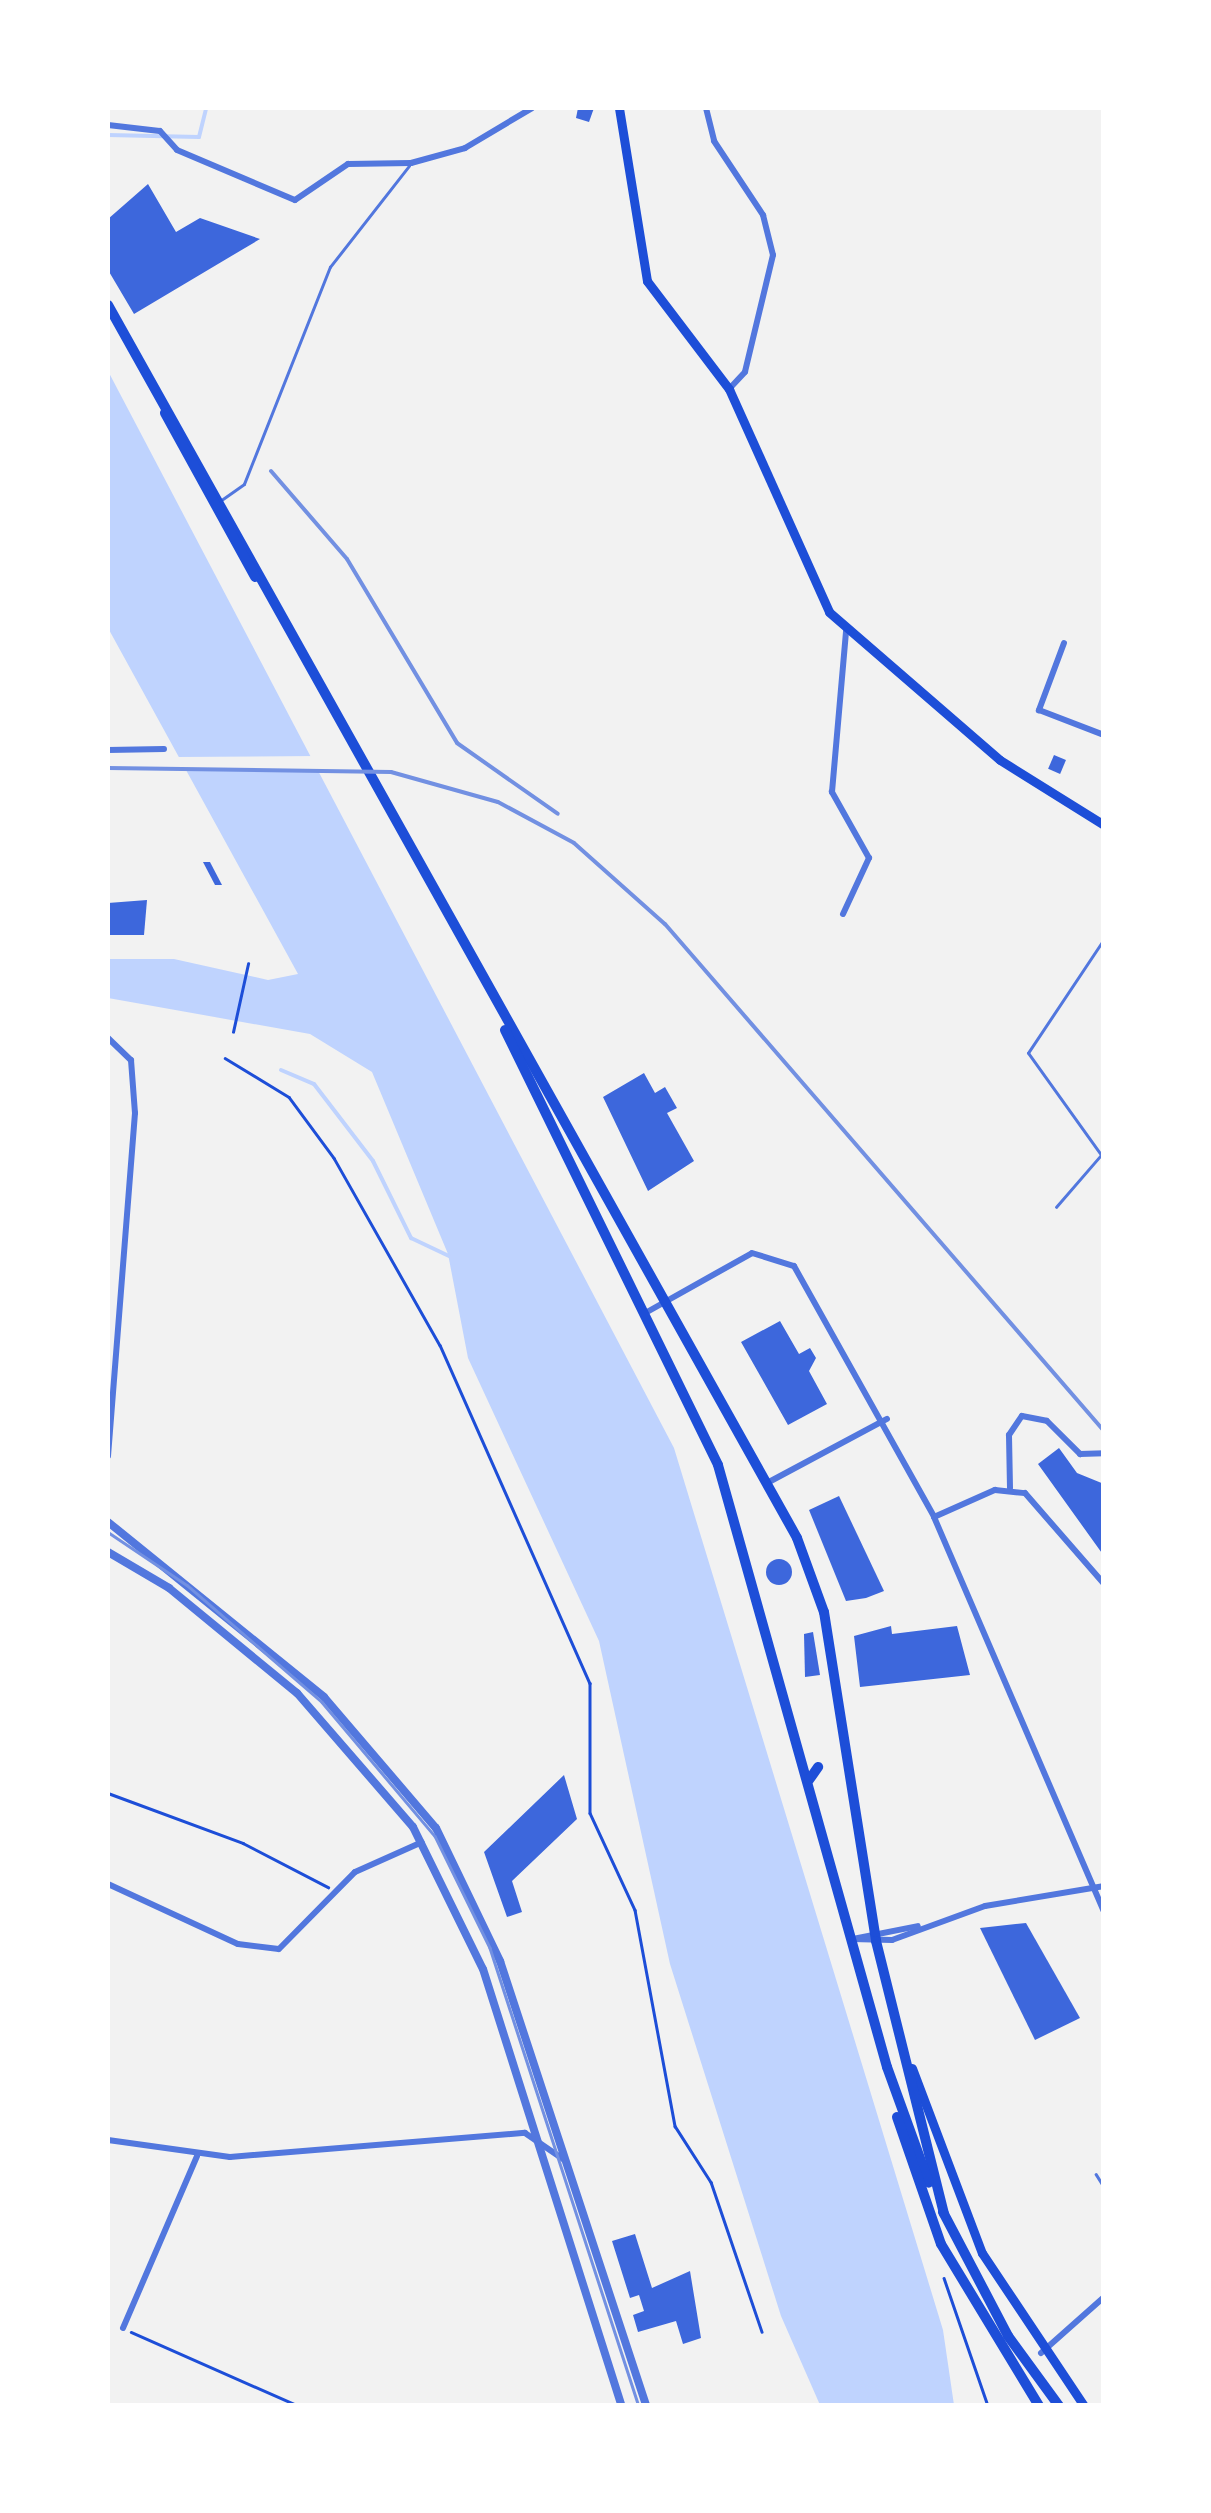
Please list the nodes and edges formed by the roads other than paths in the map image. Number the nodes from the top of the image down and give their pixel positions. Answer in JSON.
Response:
{"nodes":[{"id":1,"x":532,"y":108,"type":"edge"},
{"id":2,"x":620,"y":108,"type":"edge"},
{"id":3,"x":706,"y":108,"type":"edge"},
{"id":4,"x":108,"y":125,"type":"edge"},
{"id":5,"x":411,"y":164,"type":"junction"},
{"id":6,"x":108,"y":305,"type":"edge"},
{"id":7,"x":729,"y":389,"type":"junction"},
{"id":8,"x":159,"y":398,"type":"junction"},
{"id":9,"x":223,"y":500,"type":"junction"},
{"id":10,"x":210,"y":506,"type":"junction"},
{"id":11,"x":263,"y":587,"type":"junction"},
{"id":12,"x":846,"y":632,"type":"junction"},
{"id":13,"x":1064,"y":643,"type":"dead end"},
{"id":14,"x":1104,"y":735,"type":"edge"},
{"id":15,"x":108,"y":750,"type":"edge"},
{"id":16,"x":164,"y":750,"type":"dead end"},
{"id":17,"x":1104,"y":825,"type":"edge"},
{"id":18,"x":843,"y":914,"type":"dead end"},
{"id":19,"x":1104,"y":939,"type":"edge"},
{"id":20,"x":495,"y":1006,"type":"junction"},
{"id":21,"x":108,"y":1038,"type":"edge"},
{"id":22,"x":1056,"y":1206,"type":"dead end"},
{"id":23,"x":666,"y":1302,"type":"junction"},
{"id":24,"x":648,"y":1312,"type":"junction"},
{"id":25,"x":887,"y":1419,"type":"junction"},
{"id":26,"x":108,"y":1440,"type":"edge"},
{"id":27,"x":1104,"y":1452,"type":"edge"},
{"id":28,"x":108,"y":1456,"type":"edge"},
{"id":29,"x":767,"y":1483,"type":"junction"},
{"id":30,"x":1010,"y":1488,"type":"junction"},
{"id":31,"x":934,"y":1517,"type":"junction"},
{"id":32,"x":108,"y":1522,"type":"edge"},
{"id":33,"x":108,"y":1552,"type":"edge"},
{"id":34,"x":1104,"y":1584,"type":"edge"},
{"id":35,"x":838,"y":1764,"type":"dead end"},
{"id":36,"x":818,"y":1767,"type":"dead end"},
{"id":37,"x":849,"y":1772,"type":"junction"},
{"id":38,"x":810,"y":1780,"type":"junction"},
{"id":39,"x":422,"y":1842,"type":"junction"},
{"id":40,"x":445,"y":1843,"type":"junction"},
{"id":41,"x":108,"y":1884,"type":"edge"},
{"id":42,"x":1104,"y":1886,"type":"edge"},
{"id":43,"x":1092,"y":1888,"type":"junction"},
{"id":44,"x":1104,"y":1912,"type":"edge"},
{"id":45,"x":923,"y":1926,"type":"junction"},
{"id":46,"x":875,"y":1935,"type":"junction"},
{"id":47,"x":852,"y":1939,"type":"junction"},
{"id":48,"x":900,"y":2036,"type":"junction"},
{"id":49,"x":887,"y":2067,"type":"junction"},
{"id":50,"x":530,"y":2120,"type":"junction"},
{"id":51,"x":519,"y":2134,"type":"junction"},
{"id":52,"x":536,"y":2135,"type":"junction"},
{"id":53,"x":108,"y":2140,"type":"edge"},
{"id":54,"x":197,"y":2156,"type":"junction"},
{"id":55,"x":568,"y":2167,"type":"junction"},
{"id":56,"x":1096,"y":2174,"type":"dead end"},
{"id":57,"x":1104,"y":2187,"type":"edge"},
{"id":58,"x":945,"y":2215,"type":"junction"},
{"id":59,"x":1104,"y":2297,"type":"edge"},
{"id":60,"x":123,"y":2328,"type":"road end"},
{"id":61,"x":1041,"y":2352,"type":"junction"},
{"id":62,"x":622,"y":2406,"type":"edge"},
{"id":63,"x":646,"y":2406,"type":"edge"},
{"id":64,"x":1039,"y":2406,"type":"edge"},
{"id":65,"x":1059,"y":2406,"type":"edge"},
{"id":66,"x":1084,"y":2406,"type":"edge"}],
"edges":[{"from":1,"to":5,"type":"street"},
{"from":2,"to":7,"type":"main road"},
{"from":3,"to":7,"type":"street"},
{"from":4,"to":5,"type":"street"},
{"from":5,"to":9,"type":"lane"},
{"from":6,"to":8,"type":"main road"},
{"from":7,"to":12,"type":"main road"},
{"from":8,"to":9,"type":"main road"},
{"from":8,"to":10,"type":"main road"},
{"from":9,"to":10,"type":"lane"},
{"from":9,"to":11,"type":"main road"},
{"from":10,"to":11,"type":"main road"},
{"from":11,"to":20,"type":"main road"},
{"from":12,"to":17,"type":"main road"},
{"from":12,"to":18,"type":"street"},
{"from":13,"to":14,"type":"street"},
{"from":15,"to":16,"type":"street"},
{"from":19,"to":22,"type":"lane"},
{"from":20,"to":23,"type":"main road"},
{"from":20,"to":24,"type":"main road"},
{"from":21,"to":26,"type":"street"},
{"from":23,"to":24,"type":"street"},
{"from":23,"to":25,"type":"street"},
{"from":23,"to":29,"type":"main road"},
{"from":24,"to":38,"type":"main road"},
{"from":25,"to":29,"type":"street"},
{"from":25,"to":31,"type":"street"},
{"from":26,"to":28,"type":"street"},
{"from":27,"to":30,"type":"street"},
{"from":29,"to":37,"type":"main road"},
{"from":30,"to":31,"type":"street"},
{"from":30,"to":34,"type":"street"},
{"from":31,"to":43,"type":"street"},
{"from":32,"to":40,"type":"street"},
{"from":33,"to":39,"type":"street"},
{"from":35,"to":37,"type":"main road"},
{"from":36,"to":38,"type":"main road"},
{"from":37,"to":46,"type":"main road"},
{"from":38,"to":47,"type":"main road"},
{"from":39,"to":40,"type":"street"},
{"from":39,"to":41,"type":"street"},
{"from":39,"to":50,"type":"street"},
{"from":40,"to":55,"type":"street"},
{"from":42,"to":43,"type":"street"},
{"from":43,"to":44,"type":"street"},
{"from":43,"to":45,"type":"street"},
{"from":45,"to":46,"type":"street"},
{"from":45,"to":46,"type":"street"},
{"from":46,"to":47,"type":"street"},
{"from":46,"to":48,"type":"main road"},
{"from":47,"to":49,"type":"main road"},
{"from":48,"to":58,"type":"main road"},
{"from":48,"to":61,"type":"main road"},
{"from":49,"to":58,"type":"main road"},
{"from":49,"to":64,"type":"main road"},
{"from":50,"to":51,"type":"street"},
{"from":50,"to":52,"type":"street"},
{"from":51,"to":52,"type":"street"},
{"from":51,"to":54,"type":"street"},
{"from":52,"to":55,"type":"street"},
{"from":52,"to":62,"type":"street"},
{"from":53,"to":54,"type":"street"},
{"from":54,"to":60,"type":"street"},
{"from":55,"to":63,"type":"street"},
{"from":56,"to":57,"type":"lane"},
{"from":58,"to":65,"type":"main road"},
{"from":59,"to":61,"type":"street"},
{"from":61,"to":66,"type":"main road"}]}
